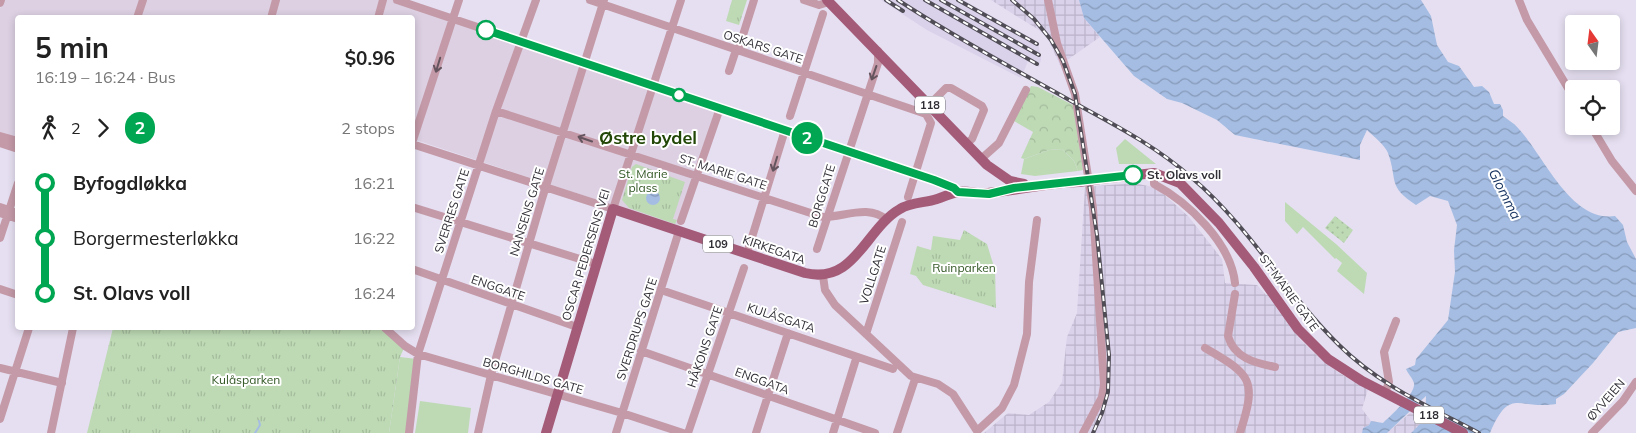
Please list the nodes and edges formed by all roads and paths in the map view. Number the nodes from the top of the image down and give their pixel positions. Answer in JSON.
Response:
{"nodes":[{"id":1,"x":143,"y":0,"type":"edge"},
{"id":2,"x":276,"y":0,"type":"edge"},
{"id":3,"x":383,"y":0,"type":"edge"},
{"id":4,"x":397,"y":0,"type":"edge"},
{"id":5,"x":458,"y":0,"type":"edge"},
{"id":6,"x":536,"y":0,"type":"edge"},
{"id":7,"x":590,"y":0,"type":"edge"},
{"id":8,"x":681,"y":0,"type":"edge"},
{"id":9,"x":754,"y":0,"type":"edge"},
{"id":10,"x":804,"y":0,"type":"edge"},
{"id":11,"x":1048,"y":0,"type":"edge"},
{"id":12,"x":1519,"y":0,"type":"edge"},
{"id":13,"x":828,"y":1,"type":"edge"},
{"id":14,"x":604,"y":2,"type":"edge"},
{"id":15,"x":823,"y":14,"type":"dead end"},
{"id":16,"x":139,"y":15,"type":"edge"},
{"id":17,"x":272,"y":15,"type":"edge"},
{"id":18,"x":379,"y":15,"type":"edge"},
{"id":19,"x":452,"y":18,"type":"junction"},
{"id":20,"x":672,"y":28,"type":"junction"},
{"id":21,"x":520,"y":41,"type":"junction"},
{"id":22,"x":737,"y":50,"type":"junction"},
{"id":23,"x":878,"y":51,"type":"junction"},
{"id":24,"x":585,"y":63,"type":"junction"},
{"id":25,"x":729,"y":71,"type":"dead end"},
{"id":26,"x":804,"y":72,"type":"junction"},
{"id":27,"x":1565,"y":83,"type":"edge"},
{"id":28,"x":652,"y":86,"type":"junction"},
{"id":29,"x":1026,"y":90,"type":"dead end"},
{"id":30,"x":867,"y":94,"type":"junction"},
{"id":31,"x":929,"y":105,"type":"junction"},
{"id":32,"x":720,"y":108,"type":"junction"},
{"id":33,"x":496,"y":111,"type":"junction"},
{"id":34,"x":790,"y":116,"type":"dead end"},
{"id":35,"x":785,"y":130,"type":"junction"},
{"id":36,"x":563,"y":132,"type":"junction"},
{"id":37,"x":415,"y":134,"type":"edge"},
{"id":38,"x":1596,"y":135,"type":"edge"},
{"id":39,"x":0,"y":136,"type":"edge"},
{"id":40,"x":15,"y":140,"type":"edge"},
{"id":41,"x":0,"y":143,"type":"edge"},
{"id":42,"x":415,"y":144,"type":"edge"},
{"id":43,"x":966,"y":144,"type":"junction"},
{"id":44,"x":15,"y":148,"type":"edge"},
{"id":45,"x":848,"y":152,"type":"junction"},
{"id":46,"x":631,"y":155,"type":"junction"},
{"id":47,"x":984,"y":162,"type":"junction"},
{"id":48,"x":478,"y":165,"type":"junction"},
{"id":49,"x":915,"y":174,"type":"junction"},
{"id":50,"x":1154,"y":175,"type":"junction"},
{"id":51,"x":696,"y":176,"type":"junction"},
{"id":52,"x":1079,"y":182,"type":"junction"},
{"id":53,"x":546,"y":186,"type":"junction"},
{"id":54,"x":1040,"y":186,"type":"junction"},
{"id":55,"x":15,"y":191,"type":"edge"},
{"id":56,"x":958,"y":192,"type":"junction"},
{"id":57,"x":1000,"y":192,"type":"junction"},
{"id":58,"x":1636,"y":192,"type":"edge"},
{"id":59,"x":908,"y":197,"type":"dead end"},
{"id":60,"x":764,"y":198,"type":"junction"},
{"id":61,"x":0,"y":207,"type":"edge"},
{"id":62,"x":415,"y":208,"type":"edge"},
{"id":63,"x":612,"y":209,"type":"junction"},
{"id":64,"x":5,"y":213,"type":"edge"},
{"id":65,"x":828,"y":217,"type":"junction"},
{"id":66,"x":886,"y":220,"type":"junction"},
{"id":67,"x":1037,"y":220,"type":"dead end"},
{"id":68,"x":461,"y":222,"type":"junction"},
{"id":69,"x":902,"y":222,"type":"dead end"},
{"id":70,"x":680,"y":226,"type":"junction"},
{"id":71,"x":0,"y":238,"type":"edge"},
{"id":72,"x":529,"y":242,"type":"junction"},
{"id":73,"x":749,"y":247,"type":"dead end"},
{"id":74,"x":817,"y":249,"type":"dead end"},
{"id":75,"x":596,"y":264,"type":"junction"},
{"id":76,"x":744,"y":268,"type":"dead end"},
{"id":77,"x":415,"y":270,"type":"edge"},
{"id":78,"x":823,"y":276,"type":"junction"},
{"id":79,"x":441,"y":280,"type":"junction"},
{"id":80,"x":1235,"y":283,"type":"dead end"},
{"id":81,"x":0,"y":289,"type":"edge"},
{"id":82,"x":661,"y":290,"type":"junction"},
{"id":83,"x":15,"y":294,"type":"edge"},
{"id":84,"x":1235,"y":294,"type":"dead end"},
{"id":85,"x":511,"y":305,"type":"junction"},
{"id":86,"x":727,"y":313,"type":"junction"},
{"id":87,"x":1396,"y":322,"type":"dead end"},
{"id":88,"x":577,"y":327,"type":"junction"},
{"id":89,"x":28,"y":330,"type":"edge"},
{"id":90,"x":73,"y":330,"type":"edge"},
{"id":91,"x":388,"y":330,"type":"edge"},
{"id":92,"x":788,"y":333,"type":"junction"},
{"id":93,"x":866,"y":334,"type":"junction"},
{"id":94,"x":1205,"y":348,"type":"dead end"},
{"id":95,"x":641,"y":351,"type":"junction"},
{"id":96,"x":418,"y":354,"type":"junction"},
{"id":97,"x":856,"y":359,"type":"junction"},
{"id":98,"x":1275,"y":367,"type":"dead end"},
{"id":99,"x":0,"y":368,"type":"edge"},
{"id":100,"x":893,"y":370,"type":"dead end"},
{"id":101,"x":16,"y":372,"type":"junction"},
{"id":102,"x":708,"y":374,"type":"junction"},
{"id":103,"x":491,"y":375,"type":"junction"},
{"id":104,"x":915,"y":379,"type":"junction"},
{"id":105,"x":1636,"y":382,"type":"edge"},
{"id":106,"x":62,"y":383,"type":"junction"},
{"id":107,"x":1385,"y":393,"type":"junction"},
{"id":108,"x":557,"y":395,"type":"junction"},
{"id":109,"x":768,"y":396,"type":"junction"},
{"id":110,"x":622,"y":413,"type":"junction"},
{"id":111,"x":0,"y":419,"type":"edge"},
{"id":112,"x":837,"y":420,"type":"junction"},
{"id":113,"x":976,"y":432,"type":"edge"},
{"id":114,"x":51,"y":433,"type":"edge"},
{"id":115,"x":409,"y":433,"type":"edge"},
{"id":116,"x":478,"y":433,"type":"edge"},
{"id":117,"x":546,"y":433,"type":"edge"},
{"id":118,"x":616,"y":433,"type":"edge"},
{"id":119,"x":683,"y":433,"type":"edge"},
{"id":120,"x":688,"y":433,"type":"edge"},
{"id":121,"x":756,"y":433,"type":"edge"},
{"id":122,"x":833,"y":433,"type":"edge"},
{"id":123,"x":875,"y":433,"type":"edge"},
{"id":124,"x":897,"y":433,"type":"edge"},
{"id":125,"x":1083,"y":433,"type":"edge"},
{"id":126,"x":1240,"y":433,"type":"edge"},
{"id":127,"x":1463,"y":433,"type":"edge"},
{"id":128,"x":1592,"y":433,"type":"edge"}],
"edges":[{"from":1,"to":16,"type":"street"},
{"from":2,"to":17,"type":"street"},
{"from":3,"to":18,"type":"street"},
{"from":4,"to":19,"type":"street"},
{"from":5,"to":19,"type":"street"},
{"from":6,"to":21,"type":"street","name":"SVERRES GATE"},
{"from":7,"to":14,"type":"street","name":"OSKARS GATE"},
{"from":8,"to":20,"type":"street","name":"OSCAR PEDERSENS VEI"},
{"from":9,"to":22,"type":"street"},
{"from":10,"to":13,"type":"street"},
{"from":11,"to":125,"type":"street"},
{"from":12,"to":27,"type":"street"},
{"from":13,"to":23,"type":"main road","number":"118"},
{"from":14,"to":20,"type":"street","name":"OSKARS GATE"},
{"from":14,"to":24,"type":"street","name":"NANSENS GATE"},
{"from":15,"to":26,"type":"street"},
{"from":19,"to":21,"type":"street"},
{"from":19,"to":37,"type":"street","one_way":true},
{"from":20,"to":22,"type":"street","name":"OSKARS GATE"},
{"from":20,"to":28,"type":"street","name":"OSCAR PEDERSENS VEI"},
{"from":21,"to":24,"type":"street"},
{"from":21,"to":33,"type":"street","name":"SVERRES GATE"},
{"from":22,"to":25,"type":"street"},
{"from":22,"to":26,"type":"street","name":"OSKARS GATE"},
{"from":23,"to":30,"type":"street","name":"BORGGATE","one_way":true},
{"from":23,"to":31,"type":"main road","number":"118"},
{"from":24,"to":28,"type":"street"},
{"from":24,"to":36,"type":"street","name":"NANSENS GATE"},
{"from":26,"to":30,"type":"street","name":"OSKARS GATE"},
{"from":26,"to":34,"type":"street"},
{"from":28,"to":32,"type":"street"},
{"from":28,"to":46,"type":"street","name":"OSCAR PEDERSENS VEI"},
{"from":29,"to":47,"type":"street"},
{"from":30,"to":45,"type":"street","name":"BORGGATE"},
{"from":30,"to":49,"type":"street","name":"OSKARS GATE"},
{"from":31,"to":43,"type":"main road","number":"118"},
{"from":31,"to":43,"type":"street"},
{"from":32,"to":35,"type":"street"},
{"from":32,"to":51,"type":"street","name":"SVERDRUPS GATE"},
{"from":33,"to":36,"type":"street","name":"ST. MARIE GATE"},
{"from":33,"to":48,"type":"street","name":"SVERRES GATE"},
{"from":35,"to":45,"type":"street"},
{"from":35,"to":60,"type":"street","one_way":true},
{"from":46,"to":36,"type":"street","name":"ST. MARIE GATE","one_way":true},
{"from":36,"to":53,"type":"street","name":"NANSENS GATE"},
{"from":38,"to":58,"type":"street"},
{"from":39,"to":40,"type":"street"},
{"from":41,"to":44,"type":"street"},
{"from":42,"to":48,"type":"street","name":"KIRKEGATA"},
{"from":43,"to":47,"type":"main road","number":"118"},
{"from":45,"to":49,"type":"street"},
{"from":45,"to":65,"type":"street","name":"BORGGATE"},
{"from":46,"to":51,"type":"street","name":"ST. MARIE GATE"},
{"from":46,"to":63,"type":"street","name":"OSCAR PEDERSENS VEI"},
{"from":47,"to":54,"type":"main road","number":"118"},
{"from":47,"to":57,"type":"main road","number":"118"},
{"from":48,"to":53,"type":"street","name":"KIRKEGATA"},
{"from":48,"to":68,"type":"street","name":"SVERRES GATE"},
{"from":49,"to":56,"type":"street"},
{"from":49,"to":59,"type":"street"},
{"from":50,"to":52,"type":"main road","name":"ST. MARIE GATE","number":"118","bridge":true},
{"from":50,"to":80,"type":"street"},
{"from":50,"to":107,"type":"main road","name":"ST. MARIE GATE","number":"118"},
{"from":51,"to":60,"type":"street","name":"ST. MARIE GATE"},
{"from":51,"to":70,"type":"street","name":"SVERDRUPS GATE"},
{"from":52,"to":54,"type":"main road","name":"ST. MARIE GATE","number":"118"},
{"from":52,"to":57,"type":"main road","name":"ST. MARIE GATE","number":"118"},
{"from":53,"to":63,"type":"street","name":"KIRKEGATA"},
{"from":53,"to":72,"type":"street","name":"NANSENS GATE"},
{"from":54,"to":57,"type":"main road","name":"ST. MARIE GATE","number":"118"},
{"from":55,"to":64,"type":"street"},
{"from":56,"to":57,"type":"main road","name":"ST. MARIE GATE"},
{"from":56,"to":66,"type":"main road","name":"ST. MARIE GATE"},
{"from":60,"to":65,"type":"street","name":"ST. MARIE GATE"},
{"from":60,"to":73,"type":"street"},
{"from":61,"to":64,"type":"street"},
{"from":62,"to":68,"type":"street"},
{"from":63,"to":70,"type":"main road","name":"KIRKEGATA","number":"109"},
{"from":63,"to":75,"type":"main road","name":"OSCAR PEDERSENS VEI"},
{"from":64,"to":71,"type":"street"},
{"from":65,"to":66,"type":"street","name":"ST. MARIE GATE"},
{"from":65,"to":74,"type":"street","name":"BORGGATE"},
{"from":66,"to":78,"type":"main road","name":"ST. MARIE GATE"},
{"from":67,"to":113,"type":"street"},
{"from":68,"to":72,"type":"street"},
{"from":68,"to":79,"type":"street","name":"SVERRES GATE"},
{"from":69,"to":93,"type":"street","name":"VOLLGATE"},
{"from":70,"to":78,"type":"main road","name":"KIRKEGATA","number":"109"},
{"from":70,"to":82,"type":"street","name":"SVERDRUPS GATE"},
{"from":72,"to":75,"type":"street"},
{"from":72,"to":85,"type":"street","name":"NANSENS GATE"},
{"from":75,"to":88,"type":"main road","name":"OSCAR PEDERSENS VEI"},
{"from":76,"to":86,"type":"street","name":"HÅKONS GATE"},
{"from":77,"to":79,"type":"street","name":"ENGGATE"},
{"from":78,"to":93,"type":"street"},
{"from":79,"to":85,"type":"street","name":"ENGGATE"},
{"from":79,"to":96,"type":"street","name":"SVERRES GATE"},
{"from":81,"to":83,"type":"street"},
{"from":82,"to":86,"type":"street","name":"KULÅSGATA"},
{"from":82,"to":95,"type":"street","name":"SVERDRUPS GATE"},
{"from":84,"to":98,"type":"street"},
{"from":85,"to":88,"type":"street","name":"ENGGATE"},
{"from":85,"to":103,"type":"street","name":"NANSENS GATE"},
{"from":86,"to":92,"type":"street","name":"KULÅSGATA"},
{"from":86,"to":102,"type":"street","name":"HÅKONS GATE"},
{"from":87,"to":107,"type":"street"},
{"from":88,"to":108,"type":"main road","name":"OSCAR PEDERSENS VEI"},
{"from":89,"to":101,"type":"street"},
{"from":90,"to":106,"type":"street"},
{"from":91,"to":96,"type":"street","name":"BORGHILDS GATE"},
{"from":92,"to":97,"type":"street","name":"KULÅSGATA"},
{"from":92,"to":109,"type":"street"},
{"from":93,"to":104,"type":"street"},
{"from":94,"to":126,"type":"street"},
{"from":95,"to":102,"type":"street","name":"ENGGATA"},
{"from":95,"to":110,"type":"street","name":"SVERDRUPS GATE"},
{"from":96,"to":103,"type":"street","name":"BORGHILDS GATE"},
{"from":96,"to":115,"type":"street","name":"SVERRES GATE"},
{"from":97,"to":100,"type":"street","name":"KULÅSGATA"},
{"from":97,"to":112,"type":"street"},
{"from":99,"to":101,"type":"street"},
{"from":101,"to":106,"type":"street"},
{"from":101,"to":111,"type":"street"},
{"from":102,"to":109,"type":"street","name":"ENGGATA"},
{"from":102,"to":120,"type":"street","name":"HÅKONS GATE"},
{"from":103,"to":108,"type":"street","name":"BORGHILDS GATE"},
{"from":103,"to":116,"type":"street","name":"NANSENS GATE"},
{"from":104,"to":113,"type":"street"},
{"from":104,"to":124,"type":"street"},
{"from":105,"to":128,"type":"street","name":"ØYVEIEN"},
{"from":106,"to":114,"type":"street"},
{"from":107,"to":127,"type":"main road","name":"ST. MARIE GATE","number":"118"},
{"from":108,"to":110,"type":"street","name":"BORGHILDS GATE"},
{"from":108,"to":117,"type":"main road","name":"OSCAR PEDERSENS VEI"},
{"from":109,"to":112,"type":"street","name":"ENGGATA"},
{"from":109,"to":121,"type":"street"},
{"from":110,"to":118,"type":"street","name":"SVERDRUPS GATE"},
{"from":110,"to":119,"type":"street","name":"BORGHILDS GATE"},
{"from":112,"to":122,"type":"street"},
{"from":112,"to":123,"type":"street","name":"ENGGATA"}]}
